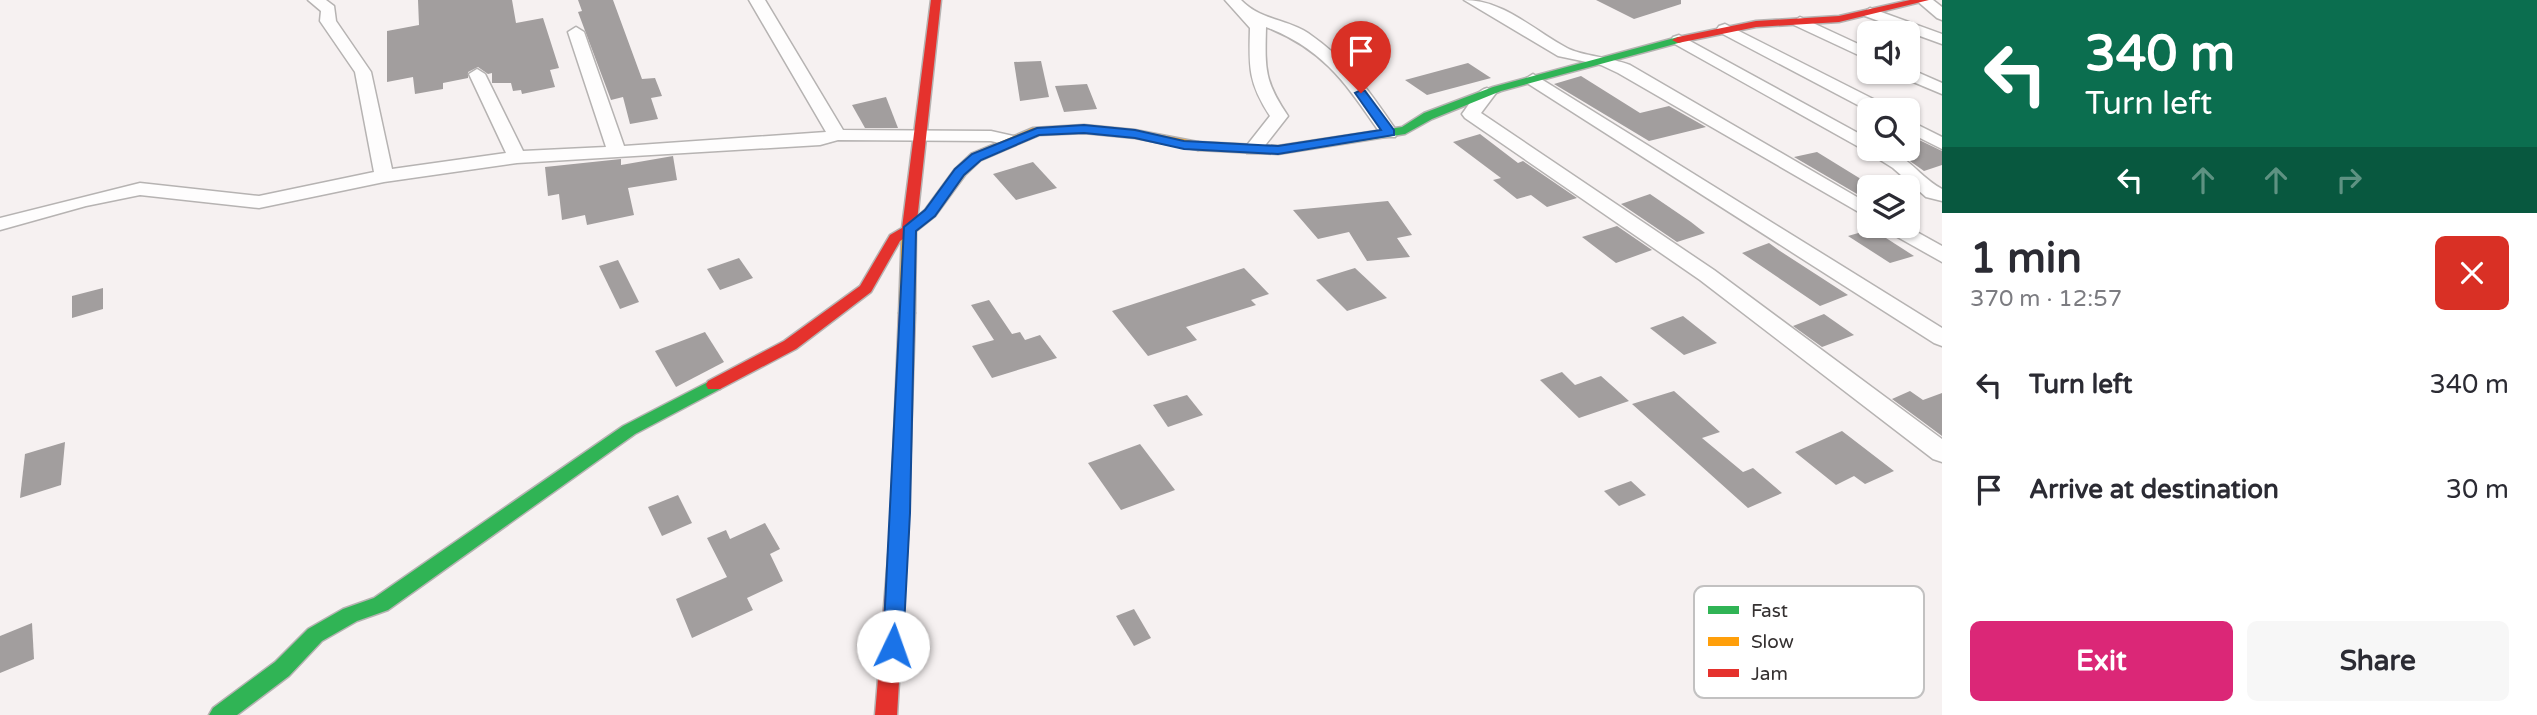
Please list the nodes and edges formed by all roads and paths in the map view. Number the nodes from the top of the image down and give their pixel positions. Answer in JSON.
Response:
{"nodes":[{"id":1,"x":316,"y":0,"type":"edge"},
{"id":2,"x":757,"y":0,"type":"edge"},
{"id":3,"x":936,"y":0,"type":"edge"},
{"id":4,"x":1233,"y":0,"type":"edge"},
{"id":5,"x":1472,"y":0,"type":"edge"},
{"id":6,"x":1924,"y":0,"type":"edge"},
{"id":7,"x":1905,"y":1,"type":"edge"},
{"id":8,"x":1870,"y":13,"type":"junction"},
{"id":9,"x":1248,"y":15,"type":"junction"},
{"id":10,"x":1942,"y":15,"type":"edge"},
{"id":11,"x":1800,"y":22,"type":"junction"},
{"id":12,"x":1725,"y":29,"type":"junction"},
{"id":13,"x":576,"y":32,"type":"dead end"},
{"id":14,"x":1942,"y":39,"type":"edge"},
{"id":15,"x":1679,"y":40,"type":"junction"},
{"id":16,"x":1857,"y":49,"type":"edge"},
{"id":17,"x":1606,"y":61,"type":"junction"},
{"id":18,"x":477,"y":74,"type":"dead end"},
{"id":19,"x":1533,"y":79,"type":"junction"},
{"id":20,"x":1920,"y":79,"type":"edge"},
{"id":21,"x":1942,"y":89,"type":"edge"},
{"id":22,"x":1487,"y":93,"type":"junction"},
{"id":23,"x":1858,"y":98,"type":"edge"},
{"id":24,"x":1920,"y":132,"type":"edge"},
{"id":25,"x":1389,"y":133,"type":"junction"},
{"id":26,"x":837,"y":135,"type":"junction"},
{"id":27,"x":918,"y":136,"type":"junction"},
{"id":28,"x":1857,"y":139,"type":"edge"},
{"id":29,"x":1012,"y":141,"type":"junction"},
{"id":30,"x":1942,"y":144,"type":"edge"},
{"id":31,"x":1253,"y":149,"type":"junction"},
{"id":32,"x":616,"y":150,"type":"junction"},
{"id":33,"x":517,"y":156,"type":"junction"},
{"id":34,"x":1895,"y":161,"type":"edge"},
{"id":35,"x":384,"y":176,"type":"junction"},
{"id":36,"x":1939,"y":192,"type":"edge"},
{"id":37,"x":1857,"y":205,"type":"edge"},
{"id":38,"x":0,"y":223,"type":"edge"},
{"id":39,"x":909,"y":230,"type":"junction"},
{"id":40,"x":1913,"y":238,"type":"edge"},
{"id":41,"x":1942,"y":255,"type":"edge"},
{"id":42,"x":1942,"y":338,"type":"edge"},
{"id":43,"x":1942,"y":452,"type":"edge"},
{"id":44,"x":220,"y":715,"type":"edge"},
{"id":45,"x":886,"y":715,"type":"edge"}],
"edges":[{"from":1,"to":35,"type":"street"},
{"from":2,"to":26,"type":"street"},
{"from":3,"to":27,"type":"street"},
{"from":4,"to":9,"type":"street"},
{"from":5,"to":17,"type":"street"},
{"from":6,"to":7,"type":"street"},
{"from":6,"to":10,"type":"street"},
{"from":7,"to":8,"type":"street"},
{"from":8,"to":11,"type":"street"},
{"from":8,"to":14,"type":"street"},
{"from":9,"to":25,"type":"street"},
{"from":9,"to":31,"type":"street"},
{"from":11,"to":12,"type":"street"},
{"from":11,"to":16,"type":"street"},
{"from":12,"to":15,"type":"street"},
{"from":12,"to":23,"type":"street"},
{"from":13,"to":32,"type":"street"},
{"from":15,"to":17,"type":"street"},
{"from":15,"to":28,"type":"street"},
{"from":17,"to":19,"type":"street"},
{"from":17,"to":37,"type":"street"},
{"from":18,"to":33,"type":"street"},
{"from":19,"to":22,"type":"street"},
{"from":19,"to":42,"type":"street"},
{"from":20,"to":21,"type":"street"},
{"from":22,"to":25,"type":"street"},
{"from":22,"to":43,"type":"street"},
{"from":24,"to":30,"type":"street"},
{"from":25,"to":31,"type":"street"},
{"from":26,"to":27,"type":"street"},
{"from":26,"to":32,"type":"street"},
{"from":27,"to":29,"type":"street"},
{"from":27,"to":39,"type":"street"},
{"from":29,"to":31,"type":"street"},
{"from":29,"to":39,"type":"street"},
{"from":32,"to":33,"type":"street"},
{"from":33,"to":35,"type":"street"},
{"from":34,"to":36,"type":"street"},
{"from":35,"to":38,"type":"street"},
{"from":39,"to":44,"type":"street"},
{"from":39,"to":45,"type":"street"},
{"from":40,"to":41,"type":"street"}]}
